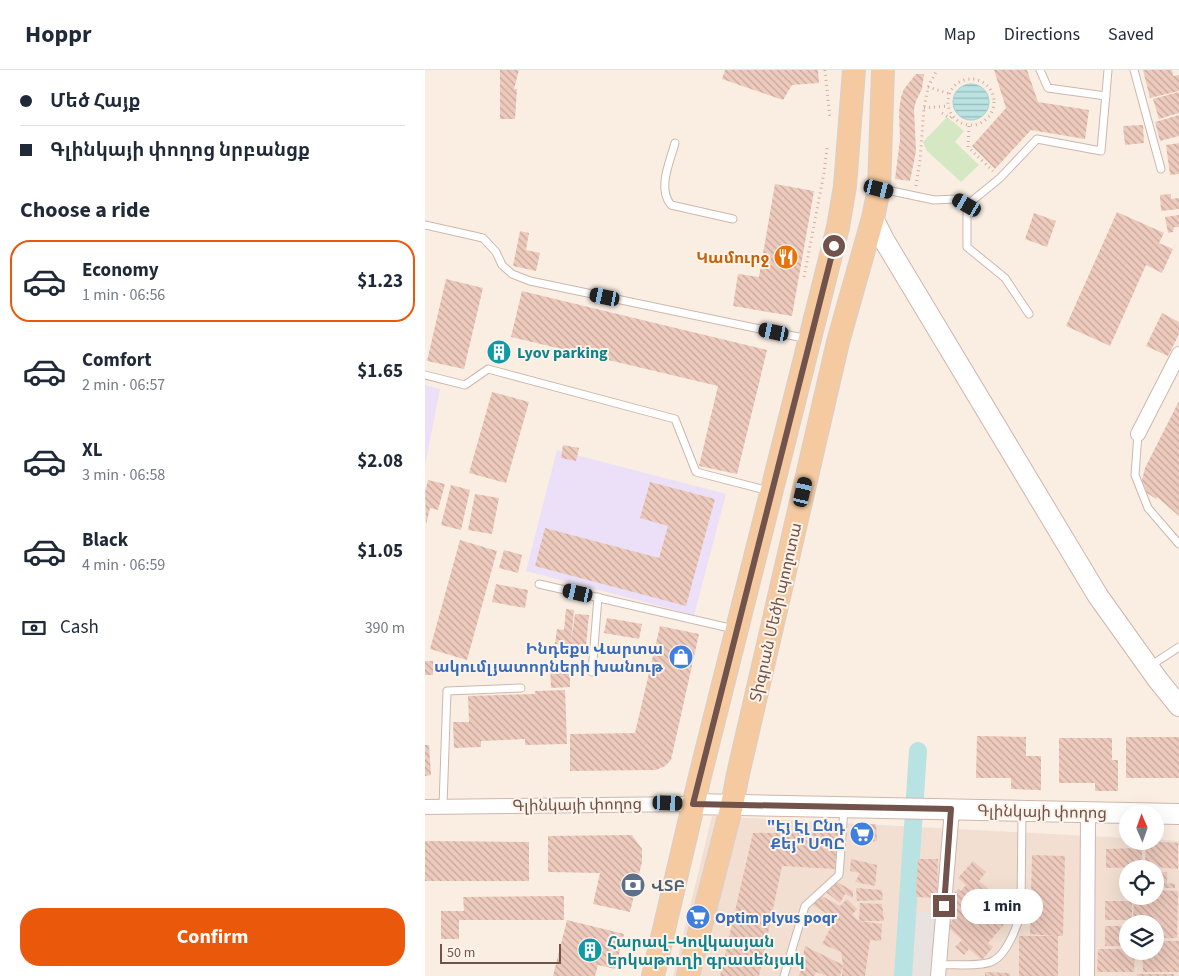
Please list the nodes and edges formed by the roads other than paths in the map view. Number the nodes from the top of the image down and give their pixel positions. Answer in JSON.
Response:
{"nodes":[{"id":1,"x":854,"y":70,"type":"edge"},
{"id":2,"x":883,"y":70,"type":"edge"},
{"id":3,"x":1040,"y":70,"type":"edge"},
{"id":4,"x":1109,"y":70,"type":"edge"},
{"id":5,"x":1134,"y":70,"type":"edge"},
{"id":6,"x":1106,"y":96,"type":"junction"},
{"id":7,"x":675,"y":143,"type":"dead end"},
{"id":8,"x":1161,"y":169,"type":"dead end"},
{"id":9,"x":879,"y":189,"type":"junction"},
{"id":10,"x":967,"y":205,"type":"junction"},
{"id":11,"x":873,"y":218,"type":"junction"},
{"id":12,"x":733,"y":219,"type":"dead end"},
{"id":13,"x":425,"y":225,"type":"edge"},
{"id":14,"x":1029,"y":314,"type":"dead end"},
{"id":15,"x":810,"y":339,"type":"junction"},
{"id":16,"x":1179,"y":354,"type":"edge"},
{"id":17,"x":425,"y":375,"type":"edge"},
{"id":18,"x":1138,"y":434,"type":"joint"},
{"id":19,"x":771,"y":491,"type":"junction"},
{"id":20,"x":1179,"y":544,"type":"edge"},
{"id":21,"x":539,"y":584,"type":"dead end"},
{"id":22,"x":597,"y":597,"type":"junction"},
{"id":23,"x":736,"y":630,"type":"junction"},
{"id":24,"x":1179,"y":647,"type":"edge"},
{"id":25,"x":1149,"y":667,"type":"junction"},
{"id":26,"x":592,"y":672,"type":"dead end"},
{"id":27,"x":521,"y":688,"type":"dead end"},
{"id":28,"x":1179,"y":706,"type":"edge"},
{"id":29,"x":693,"y":804,"type":"junction"},
{"id":30,"x":732,"y":805,"type":"junction"},
{"id":31,"x":443,"y":806,"type":"junction"},
{"id":32,"x":425,"y":807,"type":"edge"},
{"id":33,"x":844,"y":807,"type":"junction"},
{"id":34,"x":945,"y":809,"type":"junction"},
{"id":35,"x":1022,"y":811,"type":"junction"},
{"id":36,"x":1088,"y":812,"type":"junction"},
{"id":37,"x":1179,"y":814,"type":"edge"},
{"id":38,"x":939,"y":970,"type":"edge"},
{"id":39,"x":653,"y":976,"type":"edge"},
{"id":40,"x":688,"y":976,"type":"edge"},
{"id":41,"x":784,"y":976,"type":"edge"},
{"id":42,"x":1087,"y":976,"type":"edge"}],
"edges":[{"from":1,"to":15,"type":"main road","name":"Տիգրան Մեծի պողոտա"},
{"from":2,"to":9,"type":"main road","name":"Տիգրան Մեծի պողոտա"},
{"from":3,"to":6,"type":"lane"},
{"from":4,"to":6,"type":"lane"},
{"from":5,"to":8,"type":"lane"},
{"from":6,"to":10,"type":"lane"},
{"from":7,"to":12,"type":"lane"},
{"from":9,"to":10,"type":"lane"},
{"from":9,"to":11,"type":"main road","name":"Տիգրան Մեծի պողոտա"},
{"from":10,"to":14,"type":"lane"},
{"from":11,"to":25,"type":"main road"},
{"from":11,"to":30,"type":"main road","name":"Տիգրան Մեծի պողոտա"},
{"from":13,"to":15,"type":"lane"},
{"from":15,"to":19,"type":"main road","name":"Տիգրան Մեծի պողոտա"},
{"from":16,"to":18,"type":"street"},
{"from":17,"to":19,"type":"lane"},
{"from":18,"to":20,"type":"lane"},
{"from":19,"to":23,"type":"main road","name":"Տիգրան Մեծի պողոտա"},
{"from":21,"to":22,"type":"lane"},
{"from":22,"to":23,"type":"lane"},
{"from":22,"to":26,"type":"lane"},
{"from":23,"to":29,"type":"main road","name":"Տիգրան Մեծի պողոտա"},
{"from":24,"to":25,"type":"lane"},
{"from":25,"to":28,"type":"main road"},
{"from":27,"to":31,"type":"lane"},
{"from":29,"to":30,"type":"main road","name":"Գլինկայի փողոց"},
{"from":29,"to":31,"type":"street","name":"Գլինկայի փողոց"},
{"from":29,"to":39,"type":"main road","name":"Տիգրան Մեծի պողոտա"},
{"from":30,"to":33,"type":"main road","name":"Գլինկայի փողոց"},
{"from":30,"to":40,"type":"main road","name":"Տիգրան Մեծի պողոտա"},
{"from":31,"to":32,"type":"street","name":"Գլինկայի փողոց"},
{"from":33,"to":34,"type":"main road","name":"Գլինկայի փողոց"},
{"from":33,"to":41,"type":"lane"},
{"from":34,"to":35,"type":"main road","name":"Գլինկայի փողոց"},
{"from":34,"to":38,"type":"street"},
{"from":35,"to":36,"type":"main road","name":"Գլինկայի փողոց"},
{"from":35,"to":38,"type":"lane"},
{"from":36,"to":37,"type":"main road","name":"Գլինկայի փողոց"},
{"from":36,"to":42,"type":"street"}]}
